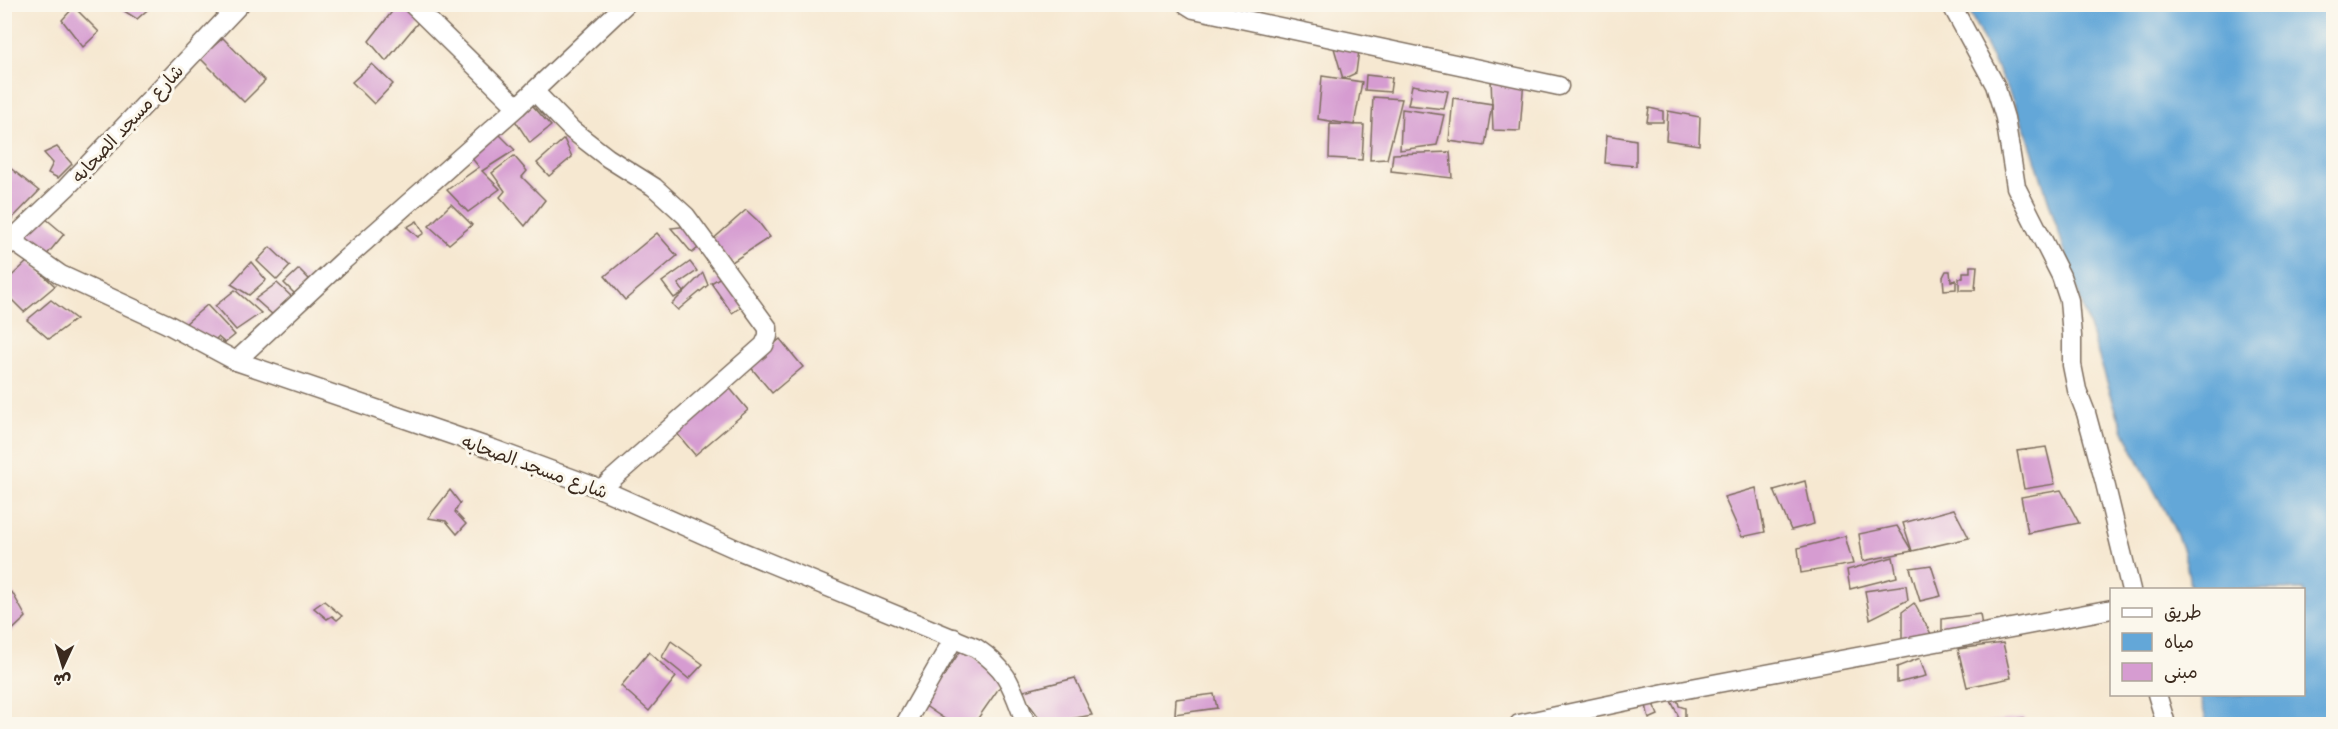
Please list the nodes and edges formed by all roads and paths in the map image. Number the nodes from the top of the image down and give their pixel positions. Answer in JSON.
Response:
{"nodes":[{"id":1,"x":240,"y":4,"type":"edge"},
{"id":2,"x":412,"y":4,"type":"edge"},
{"id":3,"x":626,"y":4,"type":"edge"},
{"id":4,"x":1186,"y":4,"type":"edge"},
{"id":5,"x":1951,"y":4,"type":"edge"},
{"id":6,"x":1559,"y":86,"type":"dead end"},
{"id":7,"x":534,"y":91,"type":"junction"},
{"id":8,"x":517,"y":107,"type":"junction"},
{"id":9,"x":7,"y":241,"type":"edge"},
{"id":10,"x":236,"y":361,"type":"junction"},
{"id":11,"x":601,"y":489,"type":"junction"},
{"id":12,"x":2131,"y":588,"type":"edge"},
{"id":13,"x":2110,"y":609,"type":"edge"},
{"id":14,"x":954,"y":639,"type":"junction"},
{"id":15,"x":2158,"y":696,"type":"edge"},
{"id":16,"x":905,"y":724,"type":"edge"},
{"id":17,"x":1026,"y":724,"type":"edge"},
{"id":18,"x":1519,"y":724,"type":"edge"},
{"id":19,"x":2166,"y":724,"type":"edge"}],
"edges":[{"from":1,"to":9,"type":"street","name":"شارع مسجد الصحابه"},
{"from":2,"to":8,"type":"street"},
{"from":3,"to":7,"type":"street"},
{"from":4,"to":6,"type":"street"},
{"from":5,"to":12,"type":"street"},
{"from":7,"to":8,"type":"street"},
{"from":7,"to":11,"type":"street"},
{"from":8,"to":10,"type":"street"},
{"from":9,"to":10,"type":"street","name":"شارع مسجد الصحابه"},
{"from":10,"to":11,"type":"street","name":"شارع مسجد الصحابه"},
{"from":11,"to":14,"type":"street","name":"شارع مسجد الصحابه"},
{"from":13,"to":18,"type":"street"},
{"from":14,"to":16,"type":"street"},
{"from":14,"to":17,"type":"street","name":"شارع مسجد الصحابه"},
{"from":15,"to":19,"type":"street"}]}
